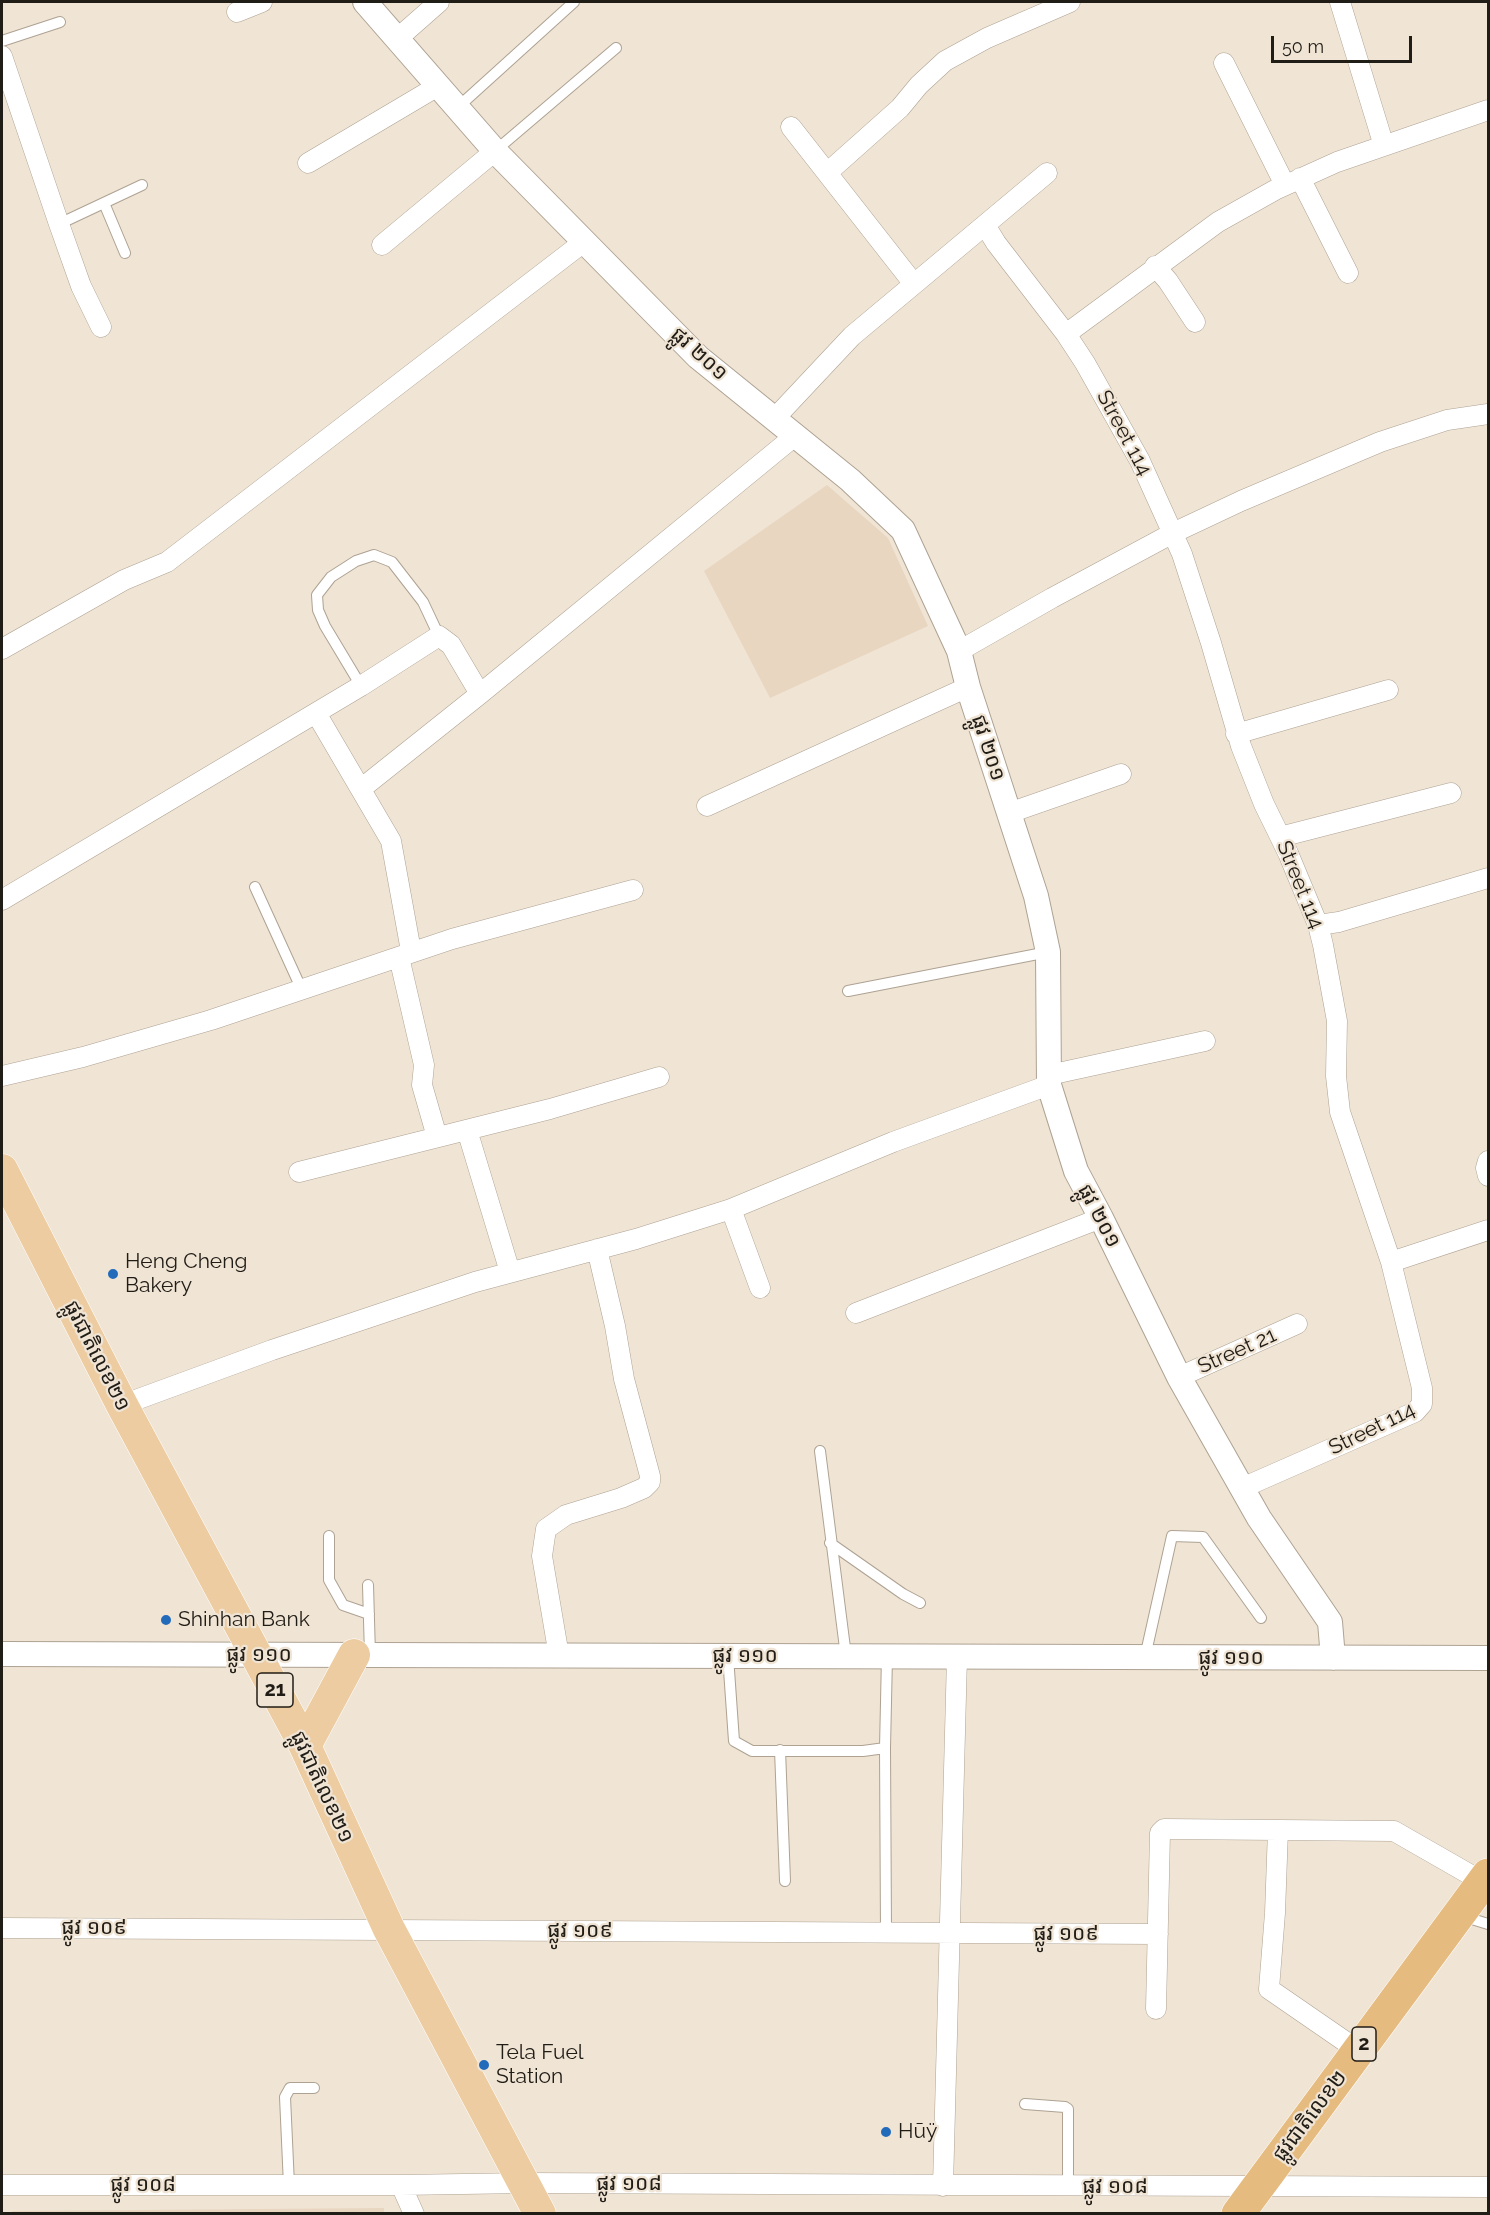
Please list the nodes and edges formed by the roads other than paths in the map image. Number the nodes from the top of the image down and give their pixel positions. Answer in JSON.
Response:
{"nodes":[{"id":1,"x":262,"y":2,"type":"edge"},
{"id":2,"x":365,"y":2,"type":"edge"},
{"id":3,"x":439,"y":2,"type":"edge"},
{"id":4,"x":574,"y":2,"type":"edge"},
{"id":5,"x":1071,"y":2,"type":"edge"},
{"id":6,"x":1340,"y":2,"type":"edge"},
{"id":7,"x":237,"y":12,"type":"dead end"},
{"id":8,"x":60,"y":21,"type":"dead end"},
{"id":9,"x":398,"y":39,"type":"junction"},
{"id":10,"x":2,"y":41,"type":"edge"},
{"id":11,"x":616,"y":48,"type":"dead end"},
{"id":12,"x":2,"y":56,"type":"edge"},
{"id":13,"x":1224,"y":63,"type":"dead end"},
{"id":14,"x":438,"y":86,"type":"junction"},
{"id":15,"x":457,"y":108,"type":"junction"},
{"id":16,"x":1488,"y":110,"type":"edge"},
{"id":17,"x":791,"y":127,"type":"dead end"},
{"id":18,"x":1384,"y":146,"type":"junction"},
{"id":19,"x":495,"y":151,"type":"junction"},
{"id":20,"x":308,"y":163,"type":"dead end"},
{"id":21,"x":827,"y":173,"type":"junction"},
{"id":22,"x":1047,"y":173,"type":"dead end"},
{"id":23,"x":1292,"y":182,"type":"junction"},
{"id":24,"x":142,"y":185,"type":"dead end"},
{"id":25,"x":104,"y":203,"type":"junction"},
{"id":26,"x":59,"y":224,"type":"junction"},
{"id":27,"x":985,"y":225,"type":"junction"},
{"id":28,"x":585,"y":240,"type":"junction"},
{"id":29,"x":382,"y":245,"type":"dead end"},
{"id":30,"x":125,"y":253,"type":"dead end"},
{"id":31,"x":1155,"y":266,"type":"junction"},
{"id":32,"x":1348,"y":273,"type":"dead end"},
{"id":33,"x":914,"y":284,"type":"junction"},
{"id":34,"x":1195,"y":322,"type":"dead end"},
{"id":35,"x":101,"y":327,"type":"dead end"},
{"id":36,"x":1066,"y":334,"type":"junction"},
{"id":37,"x":1488,"y":414,"type":"edge"},
{"id":38,"x":774,"y":418,"type":"junction"},
{"id":39,"x":796,"y":435,"type":"junction"},
{"id":40,"x":1173,"y":533,"type":"junction"},
{"id":41,"x":439,"y":636,"type":"junction"},
{"id":42,"x":2,"y":649,"type":"edge"},
{"id":43,"x":959,"y":651,"type":"junction"},
{"id":44,"x":361,"y":686,"type":"junction"},
{"id":45,"x":968,"y":687,"type":"junction"},
{"id":46,"x":1388,"y":690,"type":"dead end"},
{"id":47,"x":480,"y":694,"type":"junction"},
{"id":48,"x":316,"y":713,"type":"junction"},
{"id":49,"x":1236,"y":734,"type":"junction"},
{"id":50,"x":1121,"y":774,"type":"dead end"},
{"id":51,"x":362,"y":788,"type":"junction"},
{"id":52,"x":1451,"y":793,"type":"dead end"},
{"id":53,"x":707,"y":806,"type":"dead end"},
{"id":54,"x":1009,"y":813,"type":"junction"},
{"id":55,"x":1280,"y":837,"type":"junction"},
{"id":56,"x":1488,"y":878,"type":"edge"},
{"id":57,"x":255,"y":887,"type":"dead end"},
{"id":58,"x":633,"y":890,"type":"dead end"},
{"id":59,"x":2,"y":900,"type":"edge"},
{"id":60,"x":1318,"y":926,"type":"junction"},
{"id":61,"x":1048,"y":952,"type":"junction"},
{"id":62,"x":405,"y":954,"type":"junction"},
{"id":63,"x":301,"y":988,"type":"junction"},
{"id":64,"x":848,"y":990,"type":"dead end"},
{"id":65,"x":1205,"y":1041,"type":"dead end"},
{"id":66,"x":2,"y":1076,"type":"edge"},
{"id":67,"x":659,"y":1077,"type":"dead end"},
{"id":68,"x":1049,"y":1079,"type":"junction"},
{"id":69,"x":467,"y":1130,"type":"junction"},
{"id":70,"x":437,"y":1137,"type":"junction"},
{"id":71,"x":1488,"y":1161,"type":"edge"},
{"id":72,"x":2,"y":1170,"type":"edge"},
{"id":73,"x":299,"y":1172,"type":"dead end"},
{"id":74,"x":1488,"y":1176,"type":"edge"},
{"id":75,"x":731,"y":1209,"type":"junction"},
{"id":76,"x":1101,"y":1218,"type":"junction"},
{"id":77,"x":1488,"y":1230,"type":"edge"},
{"id":78,"x":597,"y":1249,"type":"junction"},
{"id":79,"x":1391,"y":1262,"type":"junction"},
{"id":80,"x":510,"y":1272,"type":"junction"},
{"id":81,"x":760,"y":1288,"type":"dead end"},
{"id":82,"x":856,"y":1313,"type":"dead end"},
{"id":83,"x":1297,"y":1324,"type":"dead end"},
{"id":84,"x":1179,"y":1377,"type":"junction"},
{"id":85,"x":122,"y":1405,"type":"junction"},
{"id":86,"x":820,"y":1451,"type":"dead end"},
{"id":87,"x":1242,"y":1488,"type":"junction"},
{"id":88,"x":329,"y":1536,"type":"dead end"},
{"id":89,"x":830,"y":1543,"type":"junction"},
{"id":90,"x":368,"y":1585,"type":"dead end"},
{"id":91,"x":920,"y":1602,"type":"dead end"},
{"id":92,"x":369,"y":1614,"type":"junction"},
{"id":93,"x":1261,"y":1618,"type":"dead end"},
{"id":94,"x":2,"y":1654,"type":"edge"},
{"id":95,"x":257,"y":1654,"type":"junction"},
{"id":96,"x":362,"y":1655,"type":"junction"},
{"id":97,"x":559,"y":1656,"type":"junction"},
{"id":98,"x":728,"y":1656,"type":"junction"},
{"id":99,"x":846,"y":1656,"type":"junction"},
{"id":100,"x":887,"y":1656,"type":"junction"},
{"id":101,"x":957,"y":1657,"type":"junction"},
{"id":102,"x":1145,"y":1657,"type":"junction"},
{"id":103,"x":1333,"y":1658,"type":"junction"},
{"id":104,"x":1488,"y":1658,"type":"edge"},
{"id":105,"x":305,"y":1746,"type":"junction"},
{"id":106,"x":885,"y":1748,"type":"junction"},
{"id":107,"x":780,"y":1750,"type":"junction"},
{"id":108,"x":1278,"y":1830,"type":"junction"},
{"id":109,"x":1486,"y":1878,"type":"edge"},
{"id":110,"x":784,"y":1881,"type":"dead end"},
{"id":111,"x":1474,"y":1919,"type":"edge"},
{"id":112,"x":2,"y":1928,"type":"edge"},
{"id":113,"x":389,"y":1929,"type":"junction"},
{"id":114,"x":886,"y":1933,"type":"junction"},
{"id":115,"x":950,"y":1933,"type":"junction"},
{"id":116,"x":1158,"y":1934,"type":"junction"},
{"id":117,"x":1156,"y":2009,"type":"dead end"},
{"id":118,"x":1359,"y":2051,"type":"junction"},
{"id":119,"x":314,"y":2088,"type":"dead end"},
{"id":120,"x":1025,"y":2104,"type":"dead end"},
{"id":121,"x":525,"y":2184,"type":"junction"},
{"id":122,"x":2,"y":2185,"type":"edge"},
{"id":123,"x":289,"y":2185,"type":"junction"},
{"id":124,"x":401,"y":2185,"type":"junction"},
{"id":125,"x":943,"y":2186,"type":"junction"},
{"id":126,"x":1068,"y":2187,"type":"junction"},
{"id":127,"x":1257,"y":2187,"type":"junction"},
{"id":128,"x":1488,"y":2187,"type":"edge"},
{"id":129,"x":414,"y":2214,"type":"edge"},
{"id":130,"x":540,"y":2214,"type":"edge"},
{"id":131,"x":1238,"y":2214,"type":"edge"}],
"edges":[{"from":1,"to":7,"type":"street"},
{"from":2,"to":9,"type":"street","name":"ផ្លូវ ២០១"},
{"from":3,"to":9,"type":"street"},
{"from":4,"to":15,"type":"lane"},
{"from":5,"to":21,"type":"street"},
{"from":6,"to":18,"type":"street"},
{"from":8,"to":10,"type":"lane"},
{"from":9,"to":14,"type":"street","name":"ផ្លូវ ២០១"},
{"from":11,"to":19,"type":"lane"},
{"from":12,"to":26,"type":"street"},
{"from":13,"to":23,"type":"street"},
{"from":14,"to":15,"type":"street","name":"ផ្លូវ ២០១"},
{"from":14,"to":20,"type":"street"},
{"from":15,"to":19,"type":"street","name":"ផ្លូវ ២០១"},
{"from":16,"to":18,"type":"street"},
{"from":17,"to":21,"type":"street"},
{"from":18,"to":23,"type":"street"},
{"from":19,"to":28,"type":"street","name":"ផ្លូវ ២០១"},
{"from":19,"to":29,"type":"street"},
{"from":21,"to":33,"type":"street"},
{"from":22,"to":27,"type":"street"},
{"from":23,"to":31,"type":"street"},
{"from":23,"to":32,"type":"street"},
{"from":24,"to":25,"type":"lane"},
{"from":25,"to":26,"type":"lane"},
{"from":25,"to":30,"type":"lane"},
{"from":26,"to":35,"type":"street"},
{"from":27,"to":33,"type":"street"},
{"from":27,"to":36,"type":"street","name":"Street 114"},
{"from":28,"to":38,"type":"street","name":"ផ្លូវ ២០១"},
{"from":28,"to":42,"type":"street"},
{"from":31,"to":34,"type":"street"},
{"from":31,"to":36,"type":"street"},
{"from":33,"to":38,"type":"street"},
{"from":36,"to":40,"type":"street","name":"Street 114"},
{"from":37,"to":40,"type":"street"},
{"from":38,"to":39,"type":"street","name":"ផ្លូវ ២០១"},
{"from":39,"to":43,"type":"street","name":"ផ្លូវ ២០១"},
{"from":39,"to":47,"type":"street"},
{"from":40,"to":43,"type":"street"},
{"from":40,"to":49,"type":"street","name":"Street 114"},
{"from":41,"to":44,"type":"street"},
{"from":41,"to":44,"type":"lane"},
{"from":41,"to":47,"type":"street"},
{"from":43,"to":45,"type":"street","name":"ផ្លូវ ២០១"},
{"from":44,"to":48,"type":"street"},
{"from":45,"to":53,"type":"street"},
{"from":45,"to":54,"type":"street","name":"ផ្លូវ ២០១"},
{"from":46,"to":49,"type":"street"},
{"from":47,"to":51,"type":"street"},
{"from":48,"to":51,"type":"street"},
{"from":48,"to":59,"type":"street"},
{"from":49,"to":55,"type":"street","name":"Street 114"},
{"from":50,"to":54,"type":"street"},
{"from":51,"to":62,"type":"street"},
{"from":52,"to":55,"type":"street"},
{"from":54,"to":61,"type":"street","name":"ផ្លូវ ២០១"},
{"from":55,"to":60,"type":"street","name":"Street 114"},
{"from":56,"to":60,"type":"street"},
{"from":57,"to":63,"type":"lane"},
{"from":58,"to":62,"type":"street"},
{"from":60,"to":79,"type":"street","name":"Street 114"},
{"from":61,"to":64,"type":"lane"},
{"from":61,"to":68,"type":"street","name":"ផ្លូវ ២០១"},
{"from":62,"to":63,"type":"street"},
{"from":62,"to":70,"type":"street"},
{"from":63,"to":66,"type":"street"},
{"from":65,"to":68,"type":"street"},
{"from":67,"to":69,"type":"street"},
{"from":68,"to":75,"type":"street"},
{"from":68,"to":76,"type":"street","name":"ផ្លូវ ២០១"},
{"from":69,"to":70,"type":"street"},
{"from":69,"to":80,"type":"street"},
{"from":70,"to":73,"type":"street"},
{"from":71,"to":74,"type":"street"},
{"from":72,"to":85,"type":"main road","name":"ផ្លូវជាតិលេខ២១","number":"21"},
{"from":75,"to":78,"type":"street"},
{"from":75,"to":81,"type":"street"},
{"from":76,"to":82,"type":"street"},
{"from":76,"to":84,"type":"street","name":"ផ្លូវ ២០១"},
{"from":77,"to":79,"type":"street"},
{"from":78,"to":80,"type":"street"},
{"from":78,"to":97,"type":"street"},
{"from":79,"to":87,"type":"street","name":"Street 114"},
{"from":80,"to":85,"type":"street"},
{"from":83,"to":84,"type":"street","name":"Street 21"},
{"from":84,"to":87,"type":"street","name":"ផ្លូវ ២០១"},
{"from":85,"to":95,"type":"main road","name":"ផ្លូវជាតិលេខ២១","number":"21"},
{"from":86,"to":89,"type":"lane"},
{"from":87,"to":103,"type":"street","name":"ផ្លូវ ២០១"},
{"from":88,"to":92,"type":"lane"},
{"from":89,"to":91,"type":"lane"},
{"from":89,"to":99,"type":"lane"},
{"from":90,"to":92,"type":"lane"},
{"from":92,"to":96,"type":"lane"},
{"from":93,"to":102,"type":"lane"},
{"from":94,"to":95,"type":"street","name":"ផ្លូវ ១១០"},
{"from":95,"to":96,"type":"street","name":"ផ្លូវ ១១០"},
{"from":95,"to":105,"type":"main road","name":"ផ្លូវជាតិលេខ២១","number":"21"},
{"from":96,"to":97,"type":"street","name":"ផ្លូវ ១១០"},
{"from":96,"to":105,"type":"main road"},
{"from":97,"to":98,"type":"street","name":"ផ្លូវ ១១០"},
{"from":98,"to":99,"type":"street","name":"ផ្លូវ ១១០"},
{"from":98,"to":107,"type":"lane"},
{"from":99,"to":100,"type":"street","name":"ផ្លូវ ១១០"},
{"from":100,"to":101,"type":"street","name":"ផ្លូវ ១១០"},
{"from":100,"to":106,"type":"lane"},
{"from":101,"to":102,"type":"street","name":"ផ្លូវ ១១០"},
{"from":101,"to":115,"type":"street"},
{"from":102,"to":103,"type":"street","name":"ផ្លូវ ១១០"},
{"from":103,"to":104,"type":"street","name":"ផ្លូវ ១១០"},
{"from":105,"to":113,"type":"main road","name":"ផ្លូវជាតិលេខ២១","number":"21"},
{"from":106,"to":107,"type":"lane"},
{"from":106,"to":114,"type":"lane"},
{"from":107,"to":110,"type":"lane"},
{"from":108,"to":109,"type":"street"},
{"from":108,"to":116,"type":"street"},
{"from":108,"to":118,"type":"street"},
{"from":109,"to":111,"type":"highway","name":"ផ្លូវជាតិលេខ២","number":"2"},
{"from":111,"to":118,"type":"highway","name":"ផ្លូវជាតិលេខ២","number":"2"},
{"from":112,"to":113,"type":"street","name":"ផ្លូវ ១០៩"},
{"from":113,"to":114,"type":"street","name":"ផ្លូវ ១០៩"},
{"from":113,"to":121,"type":"main road","name":"ផ្លូវជាតិលេខ២១","number":"21"},
{"from":114,"to":115,"type":"street","name":"ផ្លូវ ១០៩"},
{"from":115,"to":116,"type":"street","name":"ផ្លូវ ១០៩"},
{"from":115,"to":125,"type":"street"},
{"from":116,"to":117,"type":"street"},
{"from":118,"to":127,"type":"highway","name":"ផ្លូវជាតិលេខ២","number":"2"},
{"from":119,"to":123,"type":"lane"},
{"from":120,"to":126,"type":"lane"},
{"from":121,"to":124,"type":"street","name":"ផ្លូវ ១០៨"},
{"from":121,"to":125,"type":"street","name":"ផ្លូវ ១០៨"},
{"from":121,"to":130,"type":"main road","name":"ផ្លូវជាតិលេខ២១","number":"21"},
{"from":122,"to":123,"type":"street","name":"ផ្លូវ ១០៨"},
{"from":123,"to":124,"type":"street","name":"ផ្លូវ ១០៨"},
{"from":124,"to":129,"type":"street"},
{"from":125,"to":126,"type":"street","name":"ផ្លូវ ១០៨"},
{"from":126,"to":127,"type":"street","name":"ផ្លូវ ១០៨"},
{"from":127,"to":128,"type":"street","name":"ផ្លូវ ១០៨"},
{"from":127,"to":131,"type":"highway","name":"ផ្លូវជាតិលេខ២","number":"2"}]}
